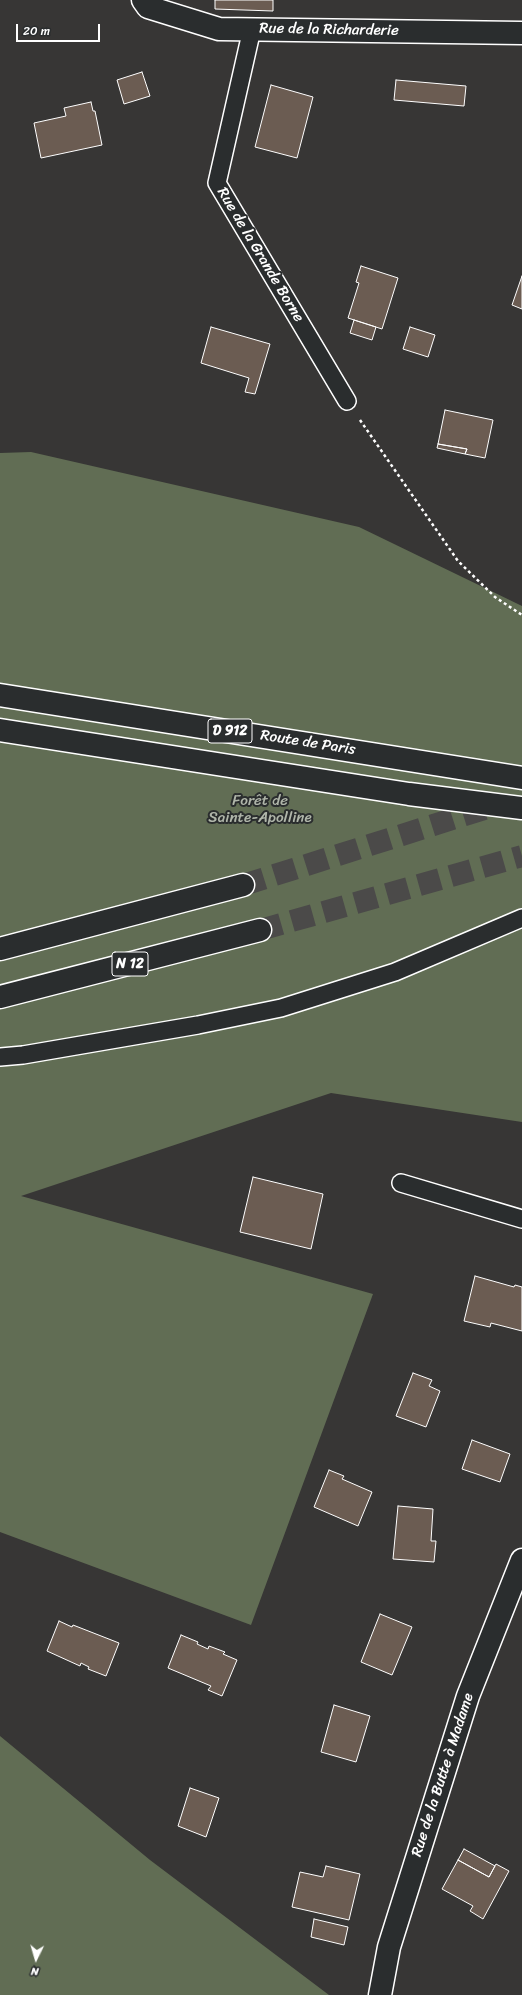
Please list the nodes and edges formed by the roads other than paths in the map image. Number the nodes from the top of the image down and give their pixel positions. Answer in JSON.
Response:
{"nodes":[{"id":1,"x":143,"y":0,"type":"edge"},
{"id":2,"x":252,"y":29,"type":"junction"},
{"id":3,"x":522,"y":33,"type":"edge"},
{"id":4,"x":347,"y":401,"type":"road end"},
{"id":5,"x":0,"y":695,"type":"edge"},
{"id":6,"x":0,"y":730,"type":"edge"},
{"id":7,"x":522,"y":778,"type":"edge"},
{"id":8,"x":522,"y":808,"type":"edge"},
{"id":9,"x":243,"y":885,"type":"tunnel mouth"},
{"id":10,"x":522,"y":918,"type":"edge"},
{"id":11,"x":260,"y":930,"type":"tunnel mouth"},
{"id":12,"x":0,"y":949,"type":"edge"},
{"id":13,"x":0,"y":997,"type":"edge"},
{"id":14,"x":0,"y":1057,"type":"edge"},
{"id":15,"x":401,"y":1183,"type":"dead end"},
{"id":16,"x":522,"y":1219,"type":"edge"},
{"id":17,"x":522,"y":1560,"type":"edge"},
{"id":18,"x":380,"y":1995,"type":"edge"}],
"edges":[{"from":1,"to":2,"type":"main road","name":"Rue de la Richarderie"},
{"from":2,"to":3,"type":"main road","name":"Rue de la Richarderie"},
{"from":2,"to":4,"type":"lane","name":"Rue de la Grande Borne"},
{"from":5,"to":7,"type":"main road","name":"Route de Paris","number":"D 912"},
{"from":6,"to":8,"type":"main road","number":"D 912"},
{"from":9,"to":12,"type":"main road"},
{"from":10,"to":14,"type":"lane"},
{"from":11,"to":13,"type":"main road","number":"N 12"},
{"from":15,"to":16,"type":"lane"},
{"from":17,"to":18,"type":"main road","name":"Rue de la Butte à Madame"}]}
